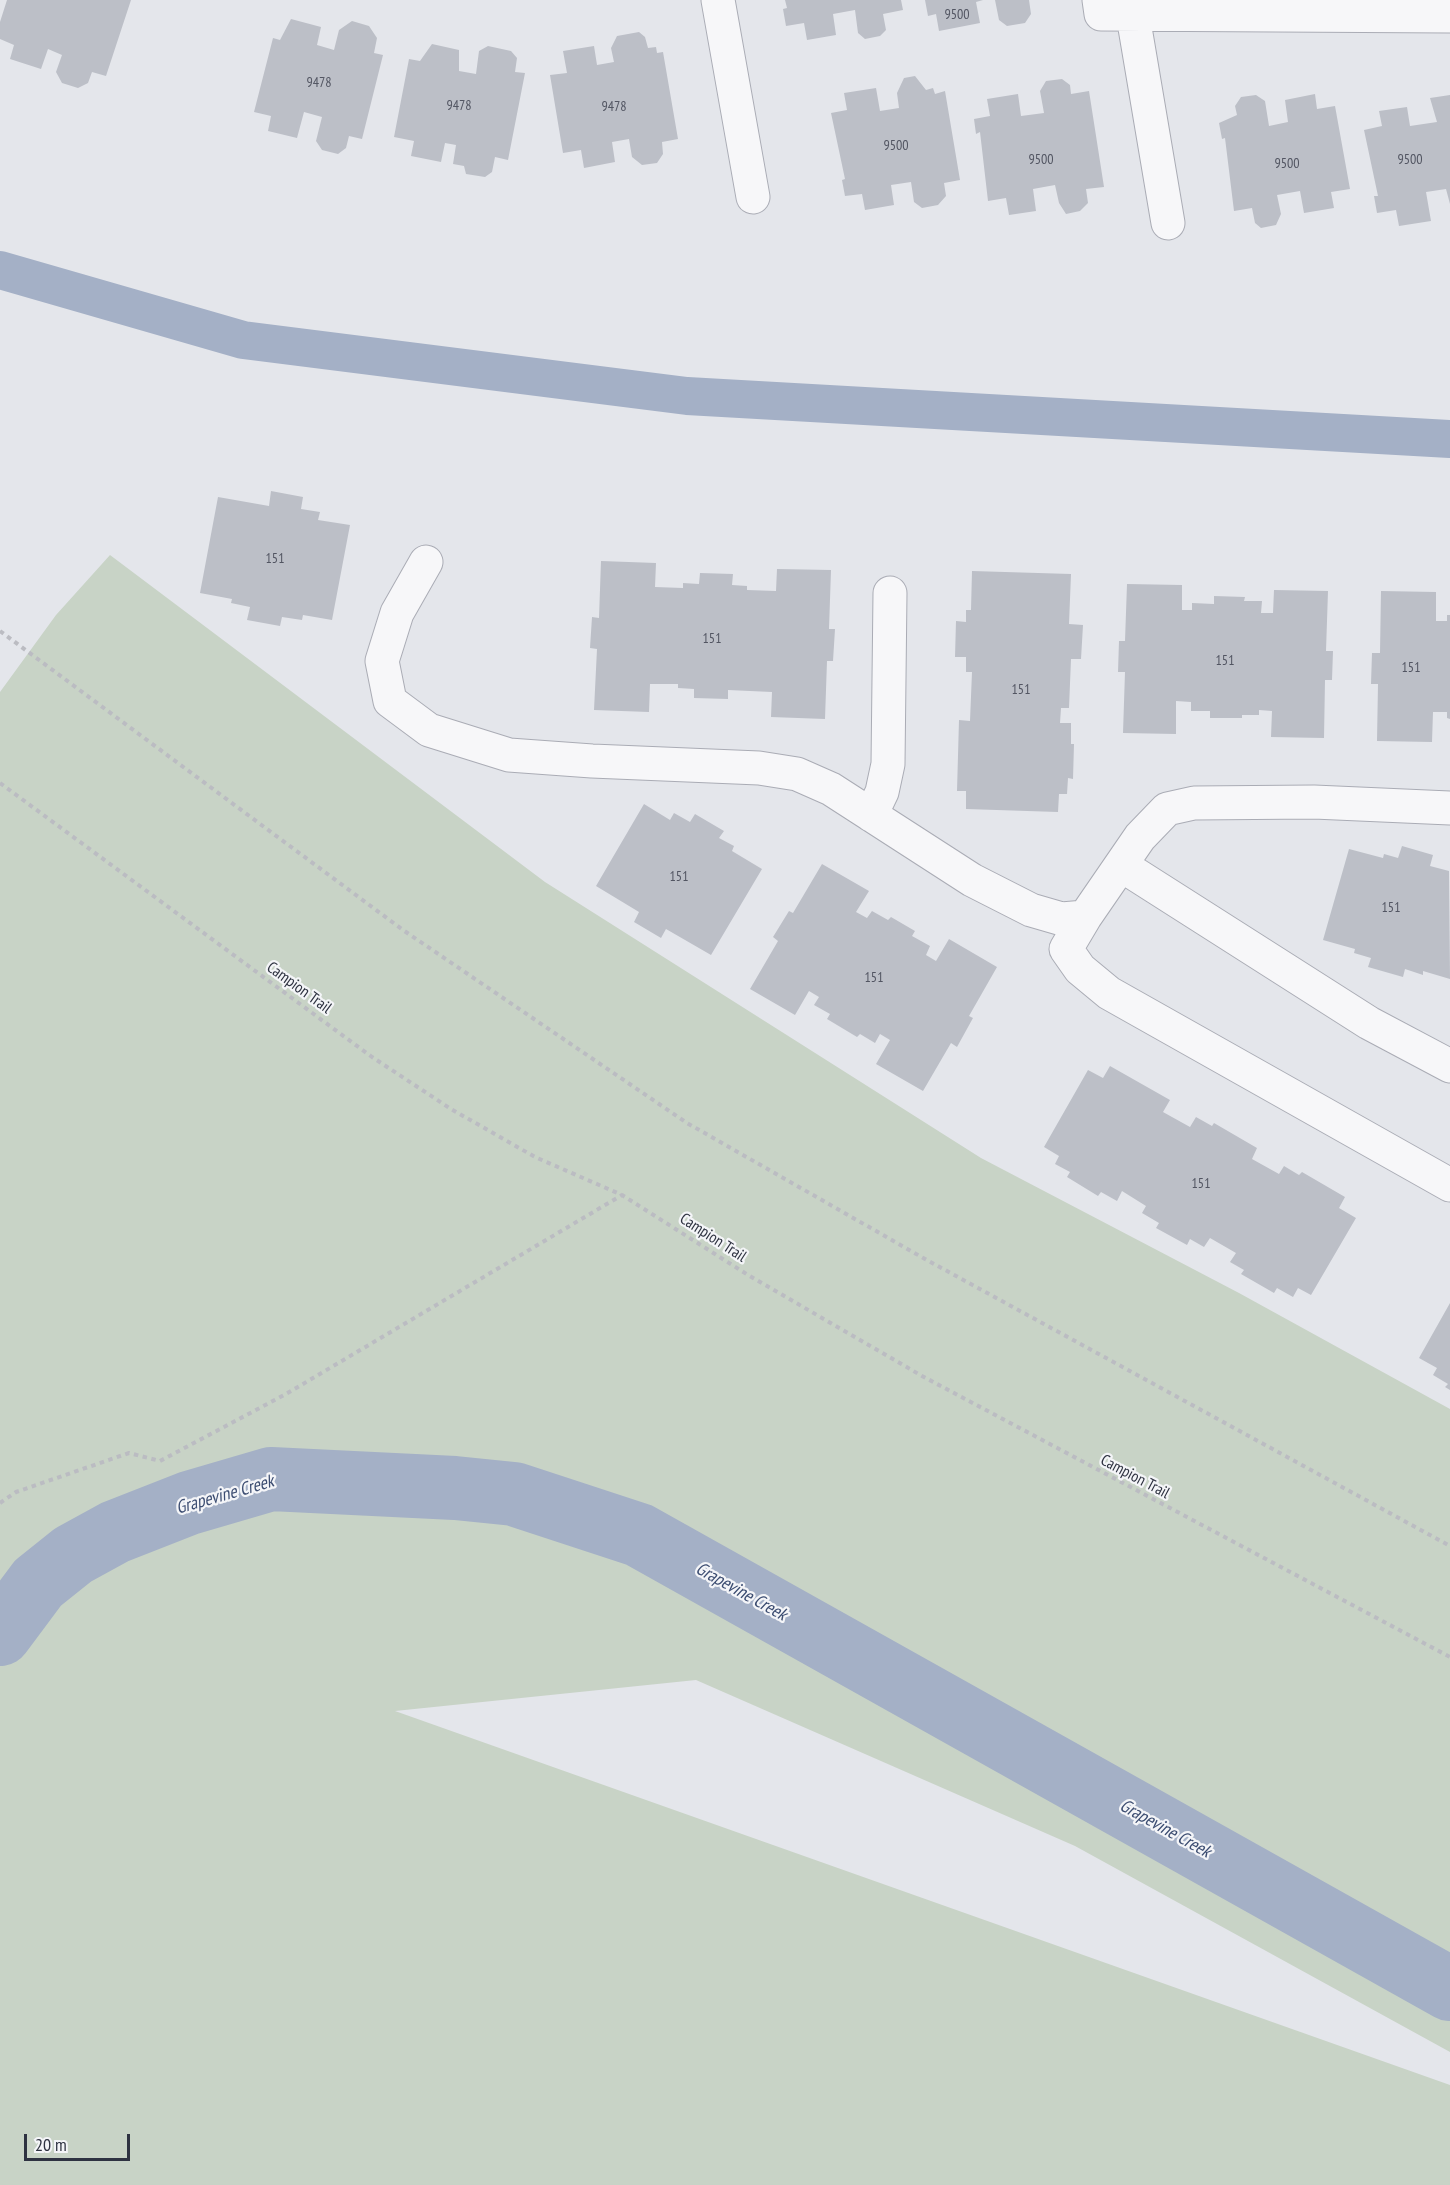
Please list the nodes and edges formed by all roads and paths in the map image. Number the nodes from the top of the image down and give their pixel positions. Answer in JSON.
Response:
{"nodes":[{"id":1,"x":718,"y":0,"type":"edge"},
{"id":2,"x":1099,"y":0,"type":"edge"},
{"id":3,"x":1133,"y":16,"type":"junction"},
{"id":4,"x":1450,"y":16,"type":"edge"},
{"id":5,"x":753,"y":197,"type":"dead end"},
{"id":6,"x":1168,"y":223,"type":"dead end"},
{"id":7,"x":426,"y":562,"type":"dead end"},
{"id":8,"x":890,"y":593,"type":"dead end"},
{"id":9,"x":0,"y":632,"type":"edge"},
{"id":10,"x":0,"y":783,"type":"edge"},
{"id":11,"x":1450,"y":808,"type":"edge"},
{"id":12,"x":871,"y":815,"type":"junction"},
{"id":13,"x":1120,"y":865,"type":"junction"},
{"id":14,"x":1085,"y":916,"type":"junction"},
{"id":15,"x":1450,"y":1066,"type":"edge"},
{"id":16,"x":1450,"y":1185,"type":"edge"},
{"id":17,"x":622,"y":1195,"type":"junction"},
{"id":18,"x":0,"y":1503,"type":"edge"},
{"id":19,"x":1450,"y":1546,"type":"edge"},
{"id":20,"x":1450,"y":1657,"type":"edge"}],
"edges":[{"from":1,"to":5,"type":"lane"},
{"from":2,"to":3,"type":"lane"},
{"from":3,"to":4,"type":"lane"},
{"from":3,"to":6,"type":"lane"},
{"from":7,"to":12,"type":"lane"},
{"from":8,"to":12,"type":"lane"},
{"from":9,"to":19,"type":"path"},
{"from":10,"to":17,"type":"path","name":"Campion Trail"},
{"from":11,"to":13,"type":"lane"},
{"from":12,"to":14,"type":"lane"},
{"from":13,"to":14,"type":"lane"},
{"from":13,"to":15,"type":"lane"},
{"from":14,"to":16,"type":"lane"},
{"from":17,"to":18,"type":"path"},
{"from":17,"to":20,"type":"path","name":"Campion Trail"}]}
